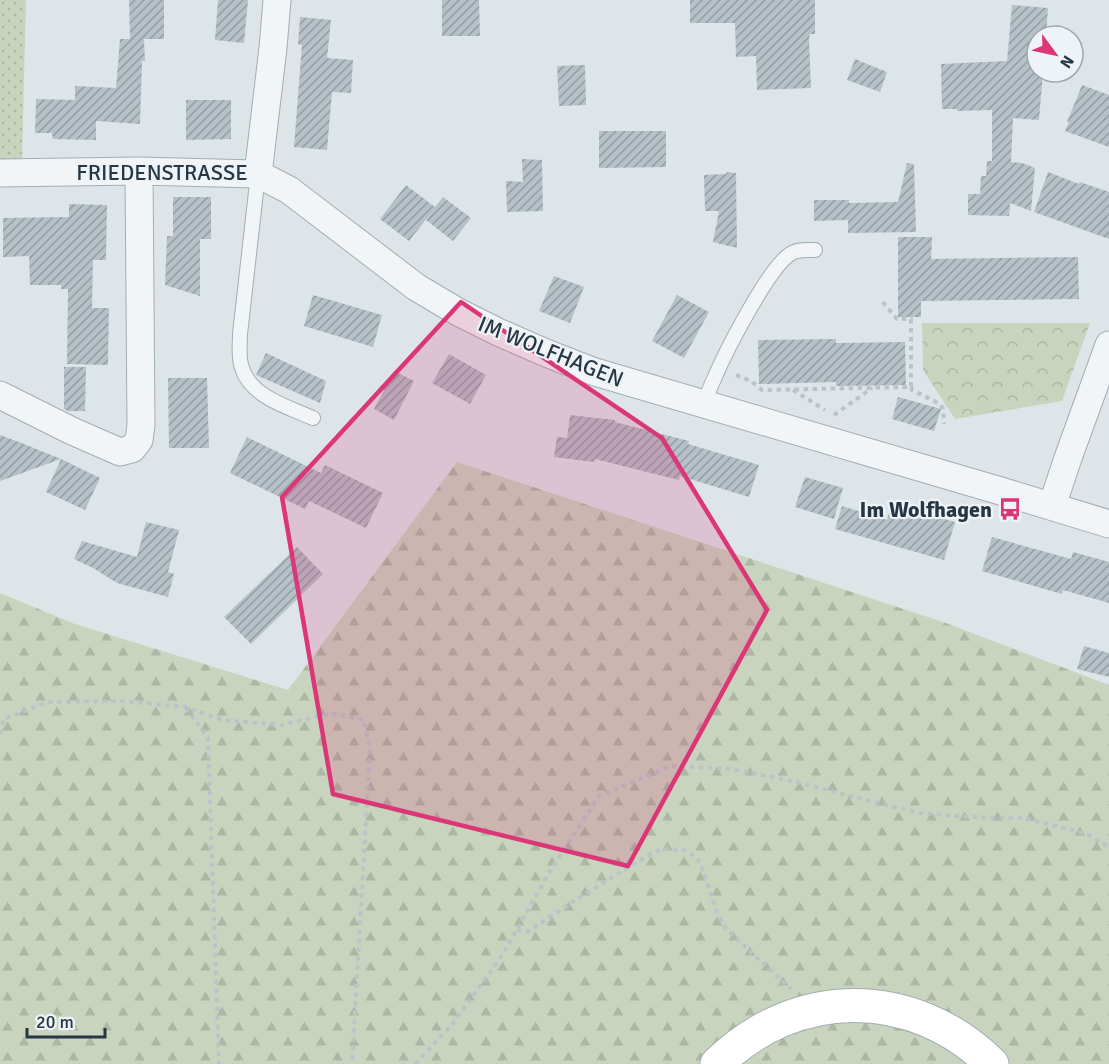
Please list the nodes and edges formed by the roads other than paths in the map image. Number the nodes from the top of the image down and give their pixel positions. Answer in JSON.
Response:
{"nodes":[{"id":1,"x":277,"y":0,"type":"edge"},
{"id":2,"x":139,"y":171,"type":"junction"},
{"id":3,"x":0,"y":173,"type":"edge"},
{"id":4,"x":258,"y":174,"type":"junction"},
{"id":5,"x":815,"y":250,"type":"dead end"},
{"id":6,"x":1109,"y":345,"type":"edge"},
{"id":7,"x":0,"y":395,"type":"edge"},
{"id":8,"x":704,"y":405,"type":"junction"},
{"id":9,"x":313,"y":418,"type":"dead end"},
{"id":10,"x":1052,"y":506,"type":"junction"},
{"id":11,"x":1109,"y":524,"type":"edge"},
{"id":12,"x":717,"y":1064,"type":"edge"},
{"id":13,"x":992,"y":1064,"type":"edge"}],
"edges":[{"from":1,"to":4,"type":"street","name":"FRIEDENSTRASSE"},
{"from":2,"to":3,"type":"street","name":"FRIEDENSTRASSE"},
{"from":2,"to":4,"type":"street","name":"FRIEDENSTRASSE"},
{"from":2,"to":7,"type":"street"},
{"from":4,"to":8,"type":"street","name":"IM WOLFHAGEN"},
{"from":4,"to":9,"type":"lane"},
{"from":5,"to":8,"type":"lane"},
{"from":6,"to":10,"type":"street"},
{"from":8,"to":10,"type":"street","name":"IM WOLFHAGEN"},
{"from":10,"to":11,"type":"street","name":"IM WOLFHAGEN"},
{"from":12,"to":13,"type":"main road"}]}
